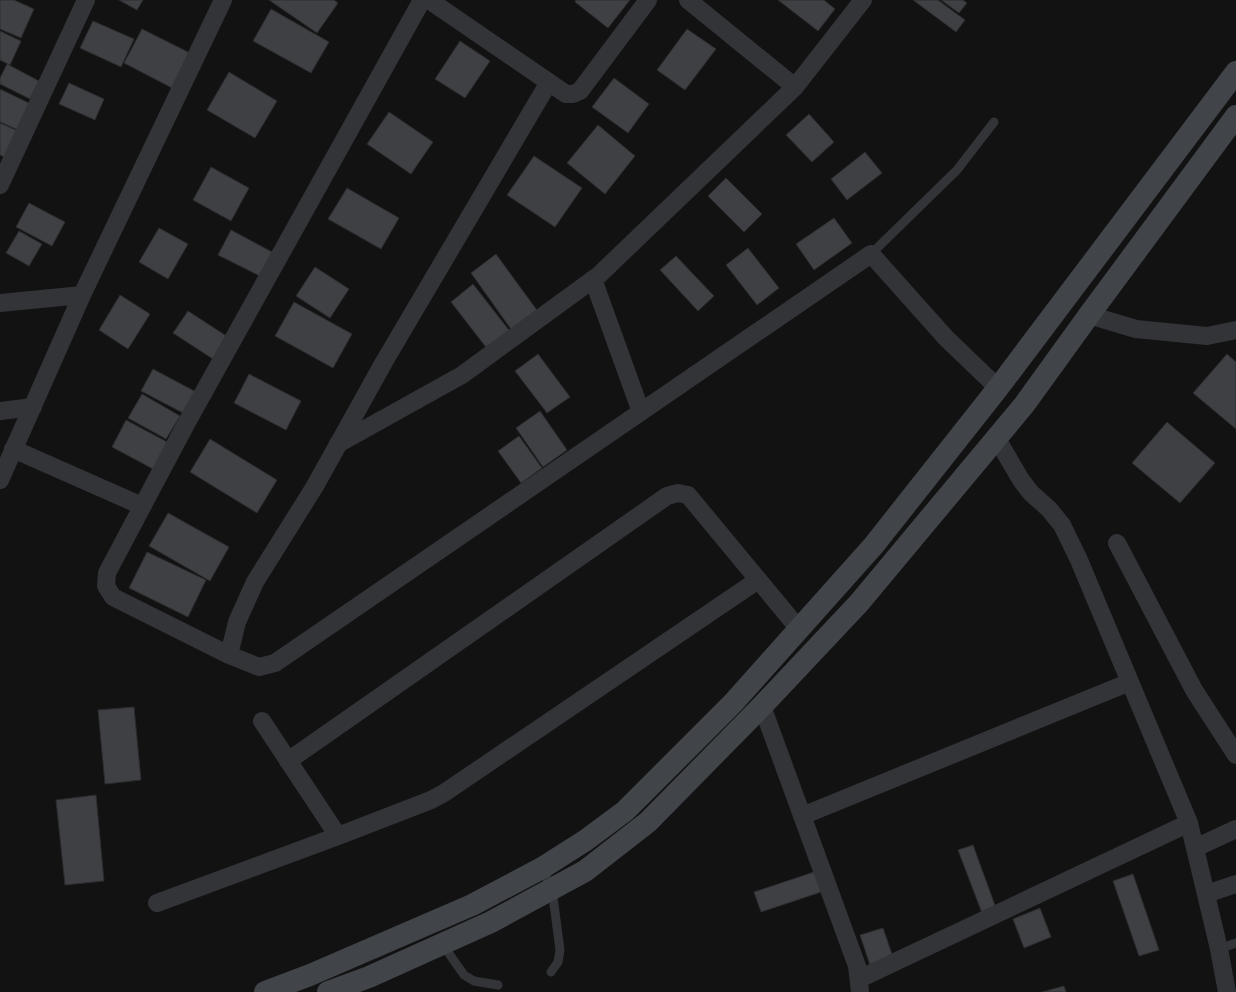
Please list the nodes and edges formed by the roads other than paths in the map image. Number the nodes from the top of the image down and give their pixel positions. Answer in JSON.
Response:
{"nodes":[{"id":1,"x":86,"y":0,"type":"edge"},
{"id":2,"x":224,"y":0,"type":"edge"},
{"id":3,"x":422,"y":0,"type":"edge"},
{"id":4,"x":429,"y":0,"type":"edge"},
{"id":5,"x":648,"y":0,"type":"edge"},
{"id":6,"x":688,"y":0,"type":"edge"},
{"id":7,"x":863,"y":0,"type":"edge"},
{"id":8,"x":549,"y":82,"type":"junction"},
{"id":9,"x":1231,"y":82,"type":"edge"},
{"id":10,"x":795,"y":87,"type":"junction"},
{"id":11,"x":1236,"y":116,"type":"edge"},
{"id":12,"x":994,"y":122,"type":"dead end"},
{"id":13,"x":0,"y":185,"type":"edge"},
{"id":14,"x":871,"y":254,"type":"junction"},
{"id":15,"x":592,"y":280,"type":"junction"},
{"id":16,"x":82,"y":295,"type":"junction"},
{"id":17,"x":0,"y":303,"type":"edge"},
{"id":18,"x":1089,"y":315,"type":"junction"},
{"id":19,"x":1236,"y":330,"type":"edge"},
{"id":20,"x":998,"y":388,"type":"junction"},
{"id":21,"x":32,"y":407,"type":"junction"},
{"id":22,"x":0,"y":411,"type":"edge"},
{"id":23,"x":641,"y":412,"type":"junction"},
{"id":24,"x":997,"y":439,"type":"junction"},
{"id":25,"x":338,"y":444,"type":"junction"},
{"id":26,"x":13,"y":449,"type":"junction"},
{"id":27,"x":0,"y":480,"type":"edge"},
{"id":28,"x":142,"y":506,"type":"junction"},
{"id":29,"x":1117,"y":543,"type":"dead end"},
{"id":30,"x":758,"y":580,"type":"junction"},
{"id":31,"x":799,"y":629,"type":"junction"},
{"id":32,"x":229,"y":655,"type":"junction"},
{"id":33,"x":1130,"y":682,"type":"junction"},
{"id":34,"x":762,"y":706,"type":"junction"},
{"id":35,"x":262,"y":721,"type":"dead end"},
{"id":36,"x":1236,"y":755,"type":"edge"},
{"id":37,"x":288,"y":761,"type":"junction"},
{"id":38,"x":802,"y":816,"type":"junction"},
{"id":39,"x":1189,"y":822,"type":"junction"},
{"id":40,"x":1236,"y":829,"type":"edge"},
{"id":41,"x":338,"y":836,"type":"junction"},
{"id":42,"x":1195,"y":848,"type":"junction"},
{"id":43,"x":542,"y":868,"type":"junction"},
{"id":44,"x":1236,"y":884,"type":"edge"},
{"id":45,"x":552,"y":889,"type":"junction"},
{"id":46,"x":1206,"y":894,"type":"junction"},
{"id":47,"x":157,"y":903,"type":"dead end"},
{"id":48,"x":1236,"y":943,"type":"edge"},
{"id":49,"x":442,"y":945,"type":"junction"},
{"id":50,"x":1219,"y":949,"type":"junction"},
{"id":51,"x":551,"y":972,"type":"dead end"},
{"id":52,"x":498,"y":985,"type":"dead end"},
{"id":53,"x":860,"y":986,"type":"edge"},
{"id":54,"x":265,"y":992,"type":"edge"},
{"id":55,"x":328,"y":992,"type":"edge"},
{"id":56,"x":1226,"y":992,"type":"edge"}],
"edges":[{"from":1,"to":13,"type":"street"},
{"from":2,"to":16,"type":"street"},
{"from":3,"to":28,"type":"street"},
{"from":4,"to":8,"type":"street"},
{"from":5,"to":8,"type":"street"},
{"from":6,"to":10,"type":"street"},
{"from":7,"to":10,"type":"street"},
{"from":8,"to":25,"type":"street"},
{"from":9,"to":20,"type":"street"},
{"from":10,"to":15,"type":"street"},
{"from":11,"to":18,"type":"street"},
{"from":12,"to":14,"type":"lane"},
{"from":14,"to":20,"type":"street"},
{"from":14,"to":23,"type":"street"},
{"from":15,"to":23,"type":"street"},
{"from":15,"to":25,"type":"street"},
{"from":16,"to":17,"type":"street"},
{"from":16,"to":21,"type":"street"},
{"from":18,"to":19,"type":"street"},
{"from":18,"to":24,"type":"street"},
{"from":20,"to":31,"type":"street"},
{"from":21,"to":22,"type":"street"},
{"from":21,"to":26,"type":"street"},
{"from":23,"to":32,"type":"street"},
{"from":24,"to":33,"type":"street"},
{"from":24,"to":34,"type":"street"},
{"from":25,"to":32,"type":"street"},
{"from":26,"to":27,"type":"street"},
{"from":26,"to":28,"type":"street"},
{"from":28,"to":32,"type":"street"},
{"from":29,"to":36,"type":"street"},
{"from":30,"to":31,"type":"street"},
{"from":30,"to":37,"type":"street"},
{"from":30,"to":41,"type":"street"},
{"from":31,"to":43,"type":"street"},
{"from":33,"to":38,"type":"street"},
{"from":33,"to":39,"type":"street"},
{"from":34,"to":38,"type":"street"},
{"from":34,"to":45,"type":"street"},
{"from":35,"to":37,"type":"street"},
{"from":37,"to":41,"type":"street"},
{"from":38,"to":53,"type":"street"},
{"from":39,"to":42,"type":"street"},
{"from":39,"to":53,"type":"street"},
{"from":40,"to":42,"type":"street"},
{"from":41,"to":47,"type":"street"},
{"from":42,"to":46,"type":"street"},
{"from":43,"to":45,"type":"lane"},
{"from":43,"to":54,"type":"street"},
{"from":44,"to":46,"type":"street"},
{"from":45,"to":49,"type":"street"},
{"from":45,"to":51,"type":"lane"},
{"from":46,"to":50,"type":"street"},
{"from":48,"to":50,"type":"lane"},
{"from":49,"to":52,"type":"lane"},
{"from":49,"to":55,"type":"street"},
{"from":50,"to":56,"type":"street"}]}
